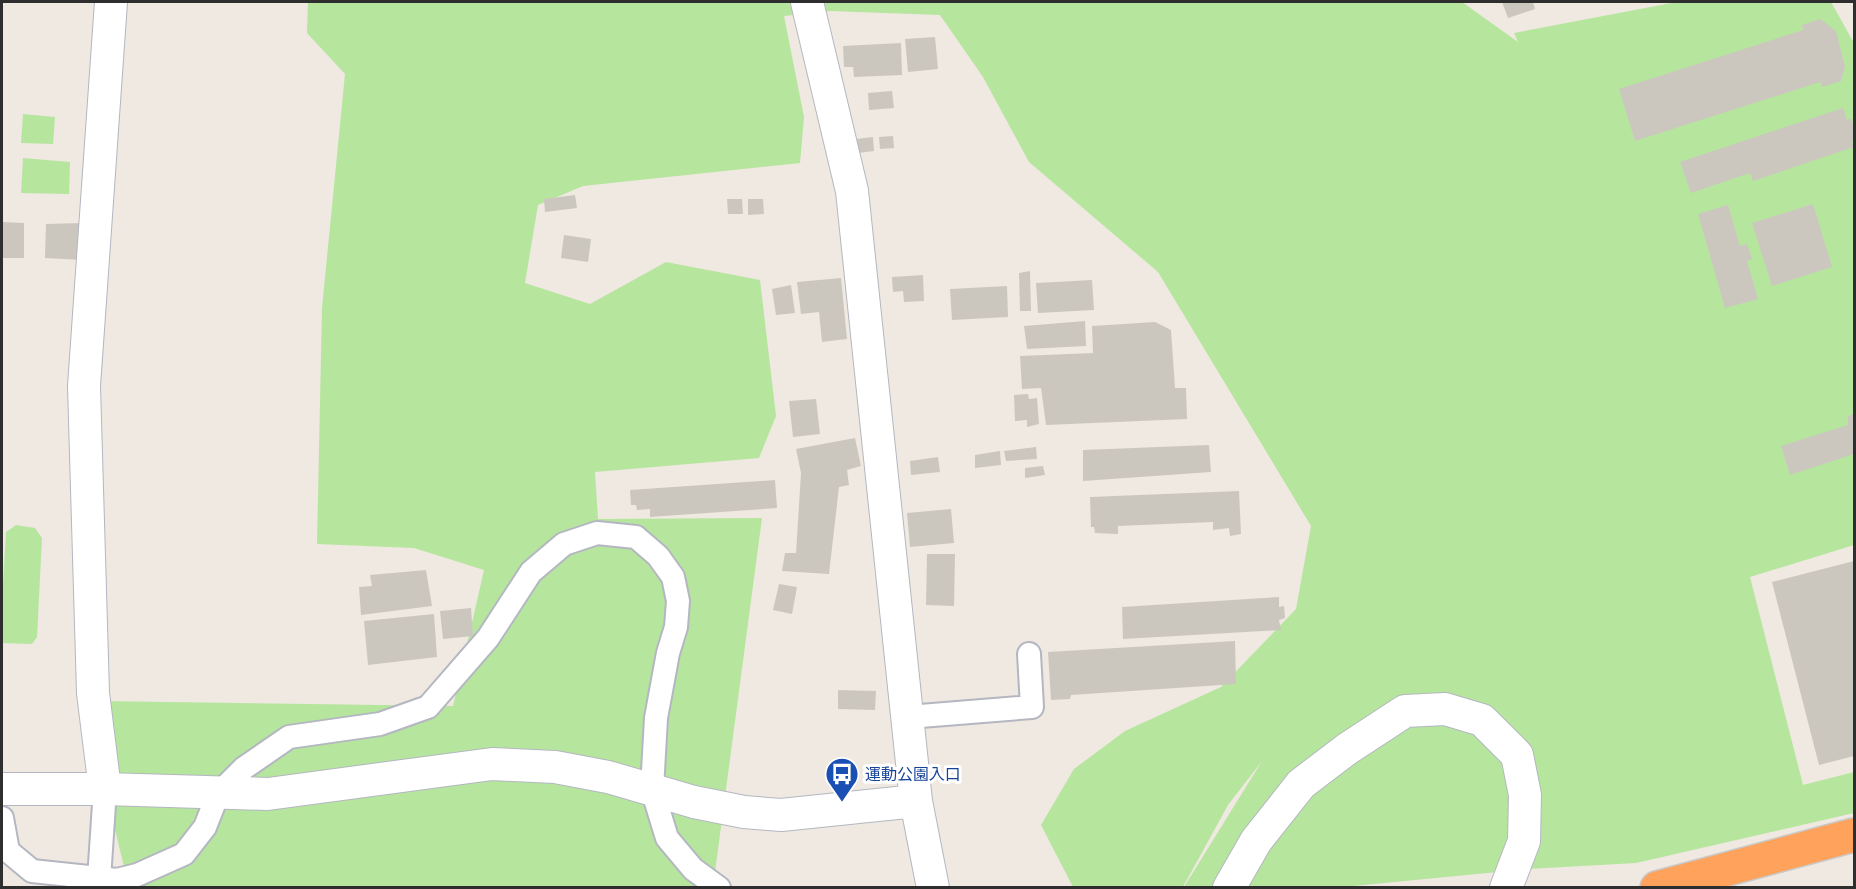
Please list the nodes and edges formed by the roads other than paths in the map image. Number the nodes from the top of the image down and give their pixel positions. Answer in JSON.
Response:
{"nodes":[{"id":1,"x":111,"y":2,"type":"edge"},
{"id":2,"x":807,"y":2,"type":"edge"},
{"id":3,"x":1029,"y":654,"type":"dead end"},
{"id":4,"x":908,"y":717,"type":"junction"},
{"id":5,"x":2,"y":789,"type":"edge"},
{"id":6,"x":105,"y":789,"type":"junction"},
{"id":7,"x":652,"y":789,"type":"junction"},
{"id":8,"x":218,"y":794,"type":"junction"},
{"id":9,"x":916,"y":801,"type":"junction"},
{"id":10,"x":2,"y":818,"type":"edge"},
{"id":11,"x":1854,"y":835,"type":"edge"},
{"id":12,"x":1854,"y":856,"type":"edge"},
{"id":13,"x":111,"y":882,"type":"edge"},
{"id":14,"x":719,"y":888,"type":"edge"},
{"id":15,"x":933,"y":888,"type":"edge"},
{"id":16,"x":1229,"y":888,"type":"edge"},
{"id":17,"x":1506,"y":888,"type":"edge"},
{"id":18,"x":1657,"y":888,"type":"edge"},
{"id":19,"x":1675,"y":888,"type":"edge"}],
"edges":[{"from":1,"to":6,"type":"street"},
{"from":2,"to":4,"type":"street"},
{"from":3,"to":4,"type":"street"},
{"from":4,"to":9,"type":"street"},
{"from":5,"to":6,"type":"street"},
{"from":6,"to":8,"type":"street"},
{"from":6,"to":13,"type":"street"},
{"from":7,"to":8,"type":"street"},
{"from":7,"to":8,"type":"street"},
{"from":7,"to":9,"type":"street"},
{"from":7,"to":14,"type":"street"},
{"from":8,"to":13,"type":"street"},
{"from":9,"to":15,"type":"street"},
{"from":10,"to":13,"type":"street"},
{"from":11,"to":18,"type":"highway"},
{"from":12,"to":19,"type":"highway"},
{"from":16,"to":17,"type":"street"}]}
